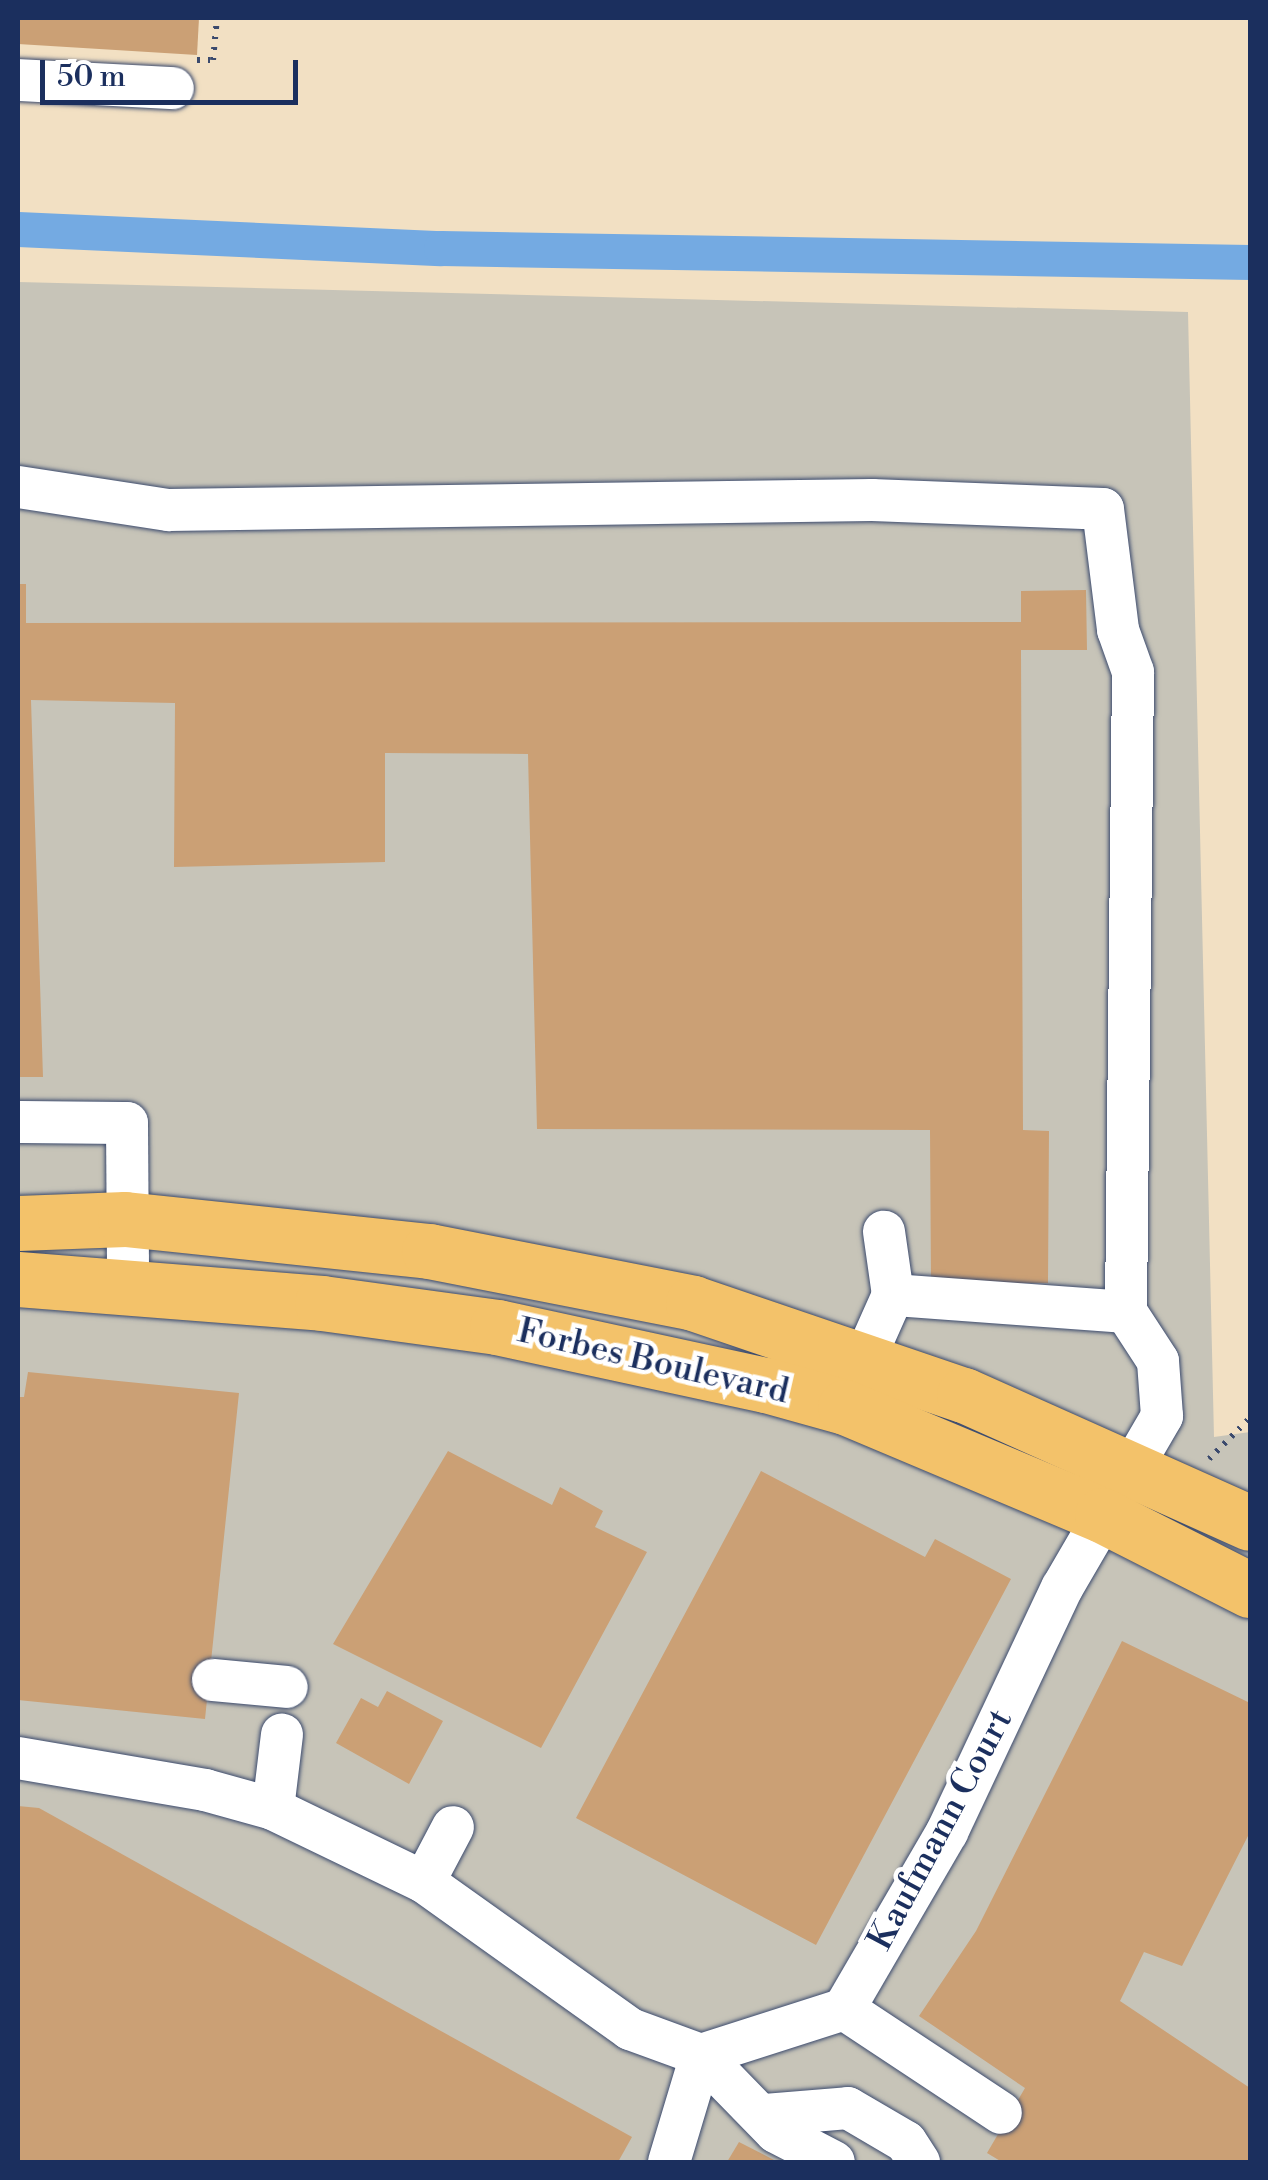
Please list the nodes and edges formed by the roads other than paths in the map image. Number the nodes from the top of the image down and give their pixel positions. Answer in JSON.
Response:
{"nodes":[{"id":1,"x":18,"y":80,"type":"edge"},
{"id":2,"x":173,"y":88,"type":"dead end"},
{"id":3,"x":18,"y":487,"type":"edge"},
{"id":4,"x":18,"y":1122,"type":"edge"},
{"id":5,"x":125,"y":1219,"type":"junction"},
{"id":6,"x":18,"y":1222,"type":"edge"},
{"id":7,"x":884,"y":1232,"type":"dead end"},
{"id":8,"x":18,"y":1279,"type":"edge"},
{"id":9,"x":128,"y":1284,"type":"junction"},
{"id":10,"x":893,"y":1295,"type":"junction"},
{"id":11,"x":1126,"y":1312,"type":"junction"},
{"id":12,"x":853,"y":1383,"type":"junction"},
{"id":13,"x":1137,"y":1467,"type":"junction"},
{"id":14,"x":1102,"y":1515,"type":"junction"},
{"id":15,"x":1250,"y":1523,"type":"edge"},
{"id":16,"x":1250,"y":1590,"type":"edge"},
{"id":17,"x":213,"y":1680,"type":"dead end"},
{"id":18,"x":287,"y":1687,"type":"dead end"},
{"id":19,"x":282,"y":1734,"type":"dead end"},
{"id":20,"x":18,"y":1758,"type":"edge"},
{"id":21,"x":272,"y":1809,"type":"junction"},
{"id":22,"x":453,"y":1827,"type":"dead end"},
{"id":23,"x":424,"y":1882,"type":"junction"},
{"id":24,"x":844,"y":2009,"type":"junction"},
{"id":25,"x":701,"y":2055,"type":"junction"},
{"id":26,"x":1001,"y":2113,"type":"dead end"},
{"id":27,"x":765,"y":2115,"type":"junction"},
{"id":28,"x":669,"y":2162,"type":"edge"},
{"id":29,"x":834,"y":2162,"type":"edge"},
{"id":30,"x":919,"y":2162,"type":"edge"}],
"edges":[{"from":1,"to":2,"type":"street"},
{"from":3,"to":11,"type":"street"},
{"from":4,"to":5,"type":"street"},
{"from":5,"to":6,"type":"main road","name":"Forbes Boulevard"},
{"from":5,"to":9,"type":"street"},
{"from":5,"to":12,"type":"main road","name":"Forbes Boulevard"},
{"from":7,"to":10,"type":"street"},
{"from":8,"to":9,"type":"main road","name":"Forbes Boulevard"},
{"from":9,"to":12,"type":"main road","name":"Forbes Boulevard"},
{"from":10,"to":11,"type":"street"},
{"from":10,"to":12,"type":"street"},
{"from":11,"to":13,"type":"street","name":"Kaufmann Court"},
{"from":12,"to":13,"type":"main road","name":"Forbes Boulevard"},
{"from":12,"to":14,"type":"main road","name":"Forbes Boulevard"},
{"from":13,"to":14,"type":"street","name":"Kaufmann Court"},
{"from":13,"to":15,"type":"main road","name":"Forbes Boulevard"},
{"from":14,"to":16,"type":"main road","name":"Forbes Boulevard"},
{"from":14,"to":24,"type":"street","name":"Kaufmann Court"},
{"from":17,"to":18,"type":"street"},
{"from":19,"to":21,"type":"street"},
{"from":20,"to":21,"type":"street"},
{"from":21,"to":23,"type":"street"},
{"from":22,"to":23,"type":"street"},
{"from":23,"to":25,"type":"street"},
{"from":24,"to":25,"type":"street"},
{"from":24,"to":26,"type":"street"},
{"from":25,"to":27,"type":"street"},
{"from":25,"to":28,"type":"street"},
{"from":27,"to":29,"type":"street"},
{"from":27,"to":30,"type":"street"}]}
